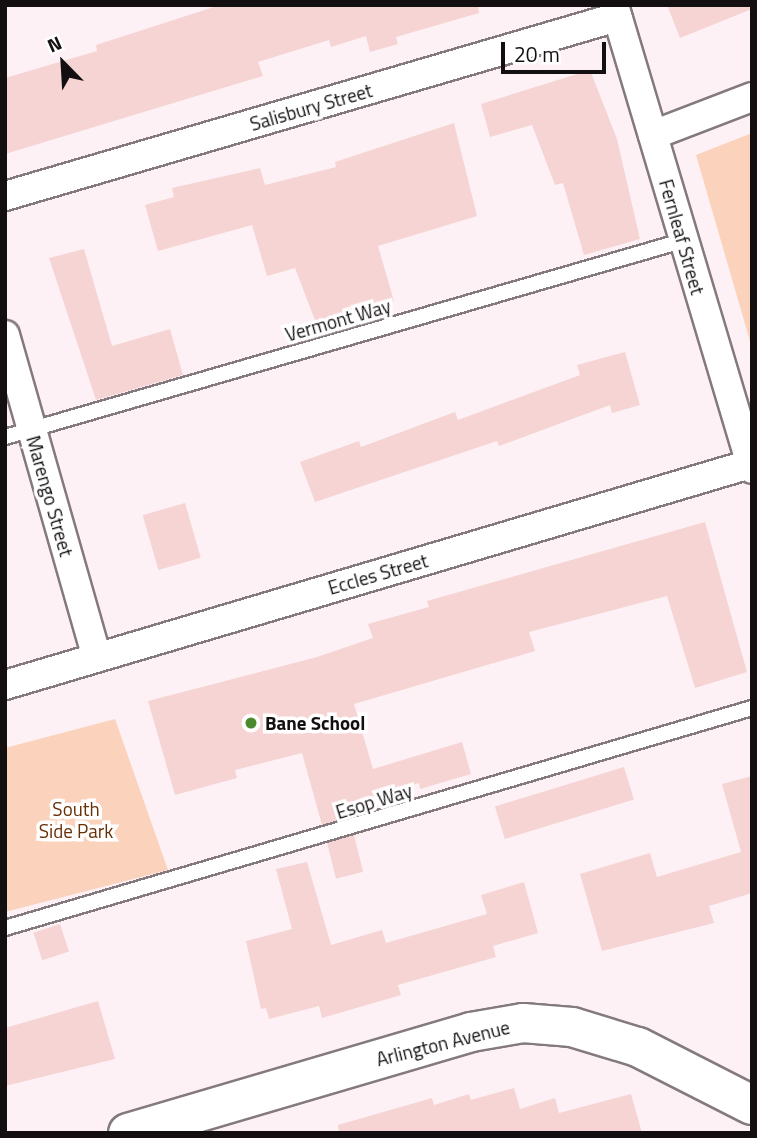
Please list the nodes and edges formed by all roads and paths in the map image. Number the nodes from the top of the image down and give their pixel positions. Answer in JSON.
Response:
{"nodes":[{"id":1,"x":616,"y":11,"type":"edge"},
{"id":2,"x":752,"y":97,"type":"edge"},
{"id":3,"x":653,"y":135,"type":"junction"},
{"id":4,"x":5,"y":196,"type":"edge"},
{"id":5,"x":682,"y":241,"type":"junction"},
{"id":6,"x":5,"y":335,"type":"edge"},
{"id":7,"x":18,"y":433,"type":"edge"},
{"id":8,"x":751,"y":467,"type":"edge"},
{"id":9,"x":97,"y":657,"type":"junction"},
{"id":10,"x":5,"y":685,"type":"edge"},
{"id":11,"x":752,"y":708,"type":"edge"},
{"id":12,"x":5,"y":928,"type":"edge"},
{"id":13,"x":752,"y":1105,"type":"edge"},
{"id":14,"x":128,"y":1133,"type":"edge"}],
"edges":[{"from":1,"to":3,"type":"street","name":"Fernleaf Street"},
{"from":1,"to":4,"type":"street","name":"Salisbury Street"},
{"from":2,"to":3,"type":"street"},
{"from":3,"to":5,"type":"street","name":"Fernleaf Street"},
{"from":5,"to":7,"type":"lane","name":"Vermont Way"},
{"from":5,"to":8,"type":"street","name":"Fernleaf Street"},
{"from":6,"to":7,"type":"street","name":"Marengo Street"},
{"from":7,"to":9,"type":"street","name":"Marengo Street"},
{"from":8,"to":9,"type":"street","name":"Eccles Street"},
{"from":9,"to":10,"type":"street","name":"Eccles Street"},
{"from":11,"to":12,"type":"lane","name":"Esop Way"},
{"from":13,"to":14,"type":"street","name":"Arlington Avenue"}]}
